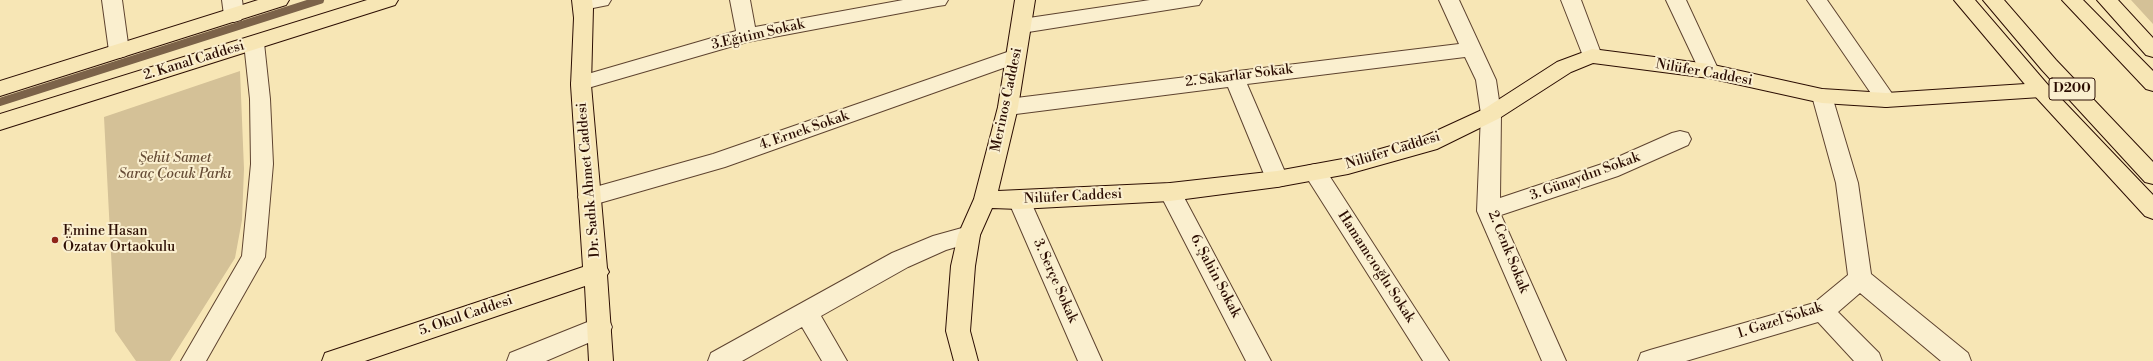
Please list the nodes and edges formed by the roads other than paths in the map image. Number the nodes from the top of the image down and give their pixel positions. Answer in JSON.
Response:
{"nodes":[{"id":1,"x":112,"y":0,"type":"edge"},
{"id":2,"x":388,"y":0,"type":"edge"},
{"id":3,"x":740,"y":0,"type":"edge"},
{"id":4,"x":938,"y":0,"type":"edge"},
{"id":5,"x":1025,"y":0,"type":"edge"},
{"id":6,"x":1192,"y":0,"type":"edge"},
{"id":7,"x":1449,"y":0,"type":"edge"},
{"id":8,"x":1571,"y":0,"type":"edge"},
{"id":9,"x":1676,"y":0,"type":"edge"},
{"id":10,"x":1817,"y":0,"type":"edge"},
{"id":11,"x":1964,"y":0,"type":"edge"},
{"id":12,"x":1993,"y":0,"type":"edge"},
{"id":13,"x":2072,"y":0,"type":"edge"},
{"id":14,"x":2107,"y":0,"type":"edge"},
{"id":15,"x":270,"y":1,"type":"edge"},
{"id":16,"x":585,"y":1,"type":"edge"},
{"id":17,"x":233,"y":8,"type":"edge"},
{"id":18,"x":1022,"y":26,"type":"junction"},
{"id":19,"x":747,"y":35,"type":"junction"},
{"id":20,"x":254,"y":42,"type":"junction"},
{"id":21,"x":1471,"y":48,"type":"junction"},
{"id":22,"x":2153,"y":50,"type":"edge"},
{"id":23,"x":119,"y":51,"type":"junction"},
{"id":24,"x":1016,"y":56,"type":"junction"},
{"id":25,"x":1592,"y":56,"type":"junction"},
{"id":26,"x":1709,"y":71,"type":"junction"},
{"id":27,"x":1234,"y":77,"type":"junction"},
{"id":28,"x":581,"y":83,"type":"junction"},
{"id":29,"x":2153,"y":84,"type":"edge"},
{"id":30,"x":0,"y":89,"type":"edge"},
{"id":31,"x":2041,"y":90,"type":"junction"},
{"id":32,"x":1822,"y":96,"type":"junction"},
{"id":33,"x":1886,"y":100,"type":"junction"},
{"id":34,"x":1008,"y":107,"type":"junction"},
{"id":35,"x":1491,"y":114,"type":"junction"},
{"id":36,"x":0,"y":122,"type":"edge"},
{"id":37,"x":1680,"y":139,"type":"dead end"},
{"id":38,"x":1315,"y":172,"type":"junction"},
{"id":39,"x":2153,"y":176,"type":"edge"},
{"id":40,"x":1277,"y":179,"type":"junction"},
{"id":41,"x":1170,"y":192,"type":"junction"},
{"id":42,"x":589,"y":197,"type":"junction"},
{"id":43,"x":985,"y":199,"type":"junction"},
{"id":44,"x":1019,"y":200,"type":"junction"},
{"id":45,"x":2153,"y":210,"type":"edge"},
{"id":46,"x":1488,"y":211,"type":"junction"},
{"id":47,"x":969,"y":235,"type":"junction"},
{"id":48,"x":597,"y":272,"type":"junction"},
{"id":49,"x":1860,"y":279,"type":"junction"},
{"id":50,"x":1822,"y":311,"type":"junction"},
{"id":51,"x":806,"y":313,"type":"junction"},
{"id":52,"x":600,"y":327,"type":"junction"},
{"id":53,"x":1253,"y":359,"type":"edge"},
{"id":54,"x":342,"y":360,"type":"edge"},
{"id":55,"x":193,"y":361,"type":"edge"},
{"id":56,"x":519,"y":361,"type":"edge"},
{"id":57,"x":601,"y":361,"type":"edge"},
{"id":58,"x":720,"y":361,"type":"edge"},
{"id":59,"x":835,"y":361,"type":"edge"},
{"id":60,"x":966,"y":361,"type":"edge"},
{"id":61,"x":1090,"y":361,"type":"edge"},
{"id":62,"x":1436,"y":361,"type":"edge"},
{"id":63,"x":1554,"y":361,"type":"edge"},
{"id":64,"x":1650,"y":361,"type":"edge"},
{"id":65,"x":1870,"y":361,"type":"edge"},
{"id":66,"x":1958,"y":361,"type":"edge"}],
"edges":[{"from":1,"to":23,"type":"street"},
{"from":2,"to":20,"type":"main road","name":"2. Kanal Caddesi"},
{"from":3,"to":19,"type":"street"},
{"from":4,"to":19,"type":"street","name":"3.Eğitim Sokak"},
{"from":5,"to":18,"type":"main road","name":"Merinos Caddesi"},
{"from":6,"to":18,"type":"street"},
{"from":7,"to":21,"type":"street","name":"2. Cenk Sokak"},
{"from":8,"to":25,"type":"street"},
{"from":9,"to":26,"type":"street"},
{"from":10,"to":33,"type":"street"},
{"from":11,"to":31,"type":"main road"},
{"from":12,"to":39,"type":"main road","number":"D200"},
{"from":13,"to":29,"type":"main road"},
{"from":14,"to":22,"type":"main road"},
{"from":15,"to":17,"type":"main road"},
{"from":16,"to":28,"type":"main road","name":"Dr. Sadık Ahmet Caddesi"},
{"from":17,"to":23,"type":"main road"},
{"from":18,"to":24,"type":"main road","name":"Merinos Caddesi"},
{"from":19,"to":28,"type":"street","name":"3.Eğitim Sokak"},
{"from":20,"to":36,"type":"main road","name":"2. Kanal Caddesi"},
{"from":20,"to":55,"type":"street"},
{"from":21,"to":27,"type":"street","name":"2. Sakarlar Sokak"},
{"from":21,"to":35,"type":"street","name":"2. Cenk Sokak"},
{"from":23,"to":30,"type":"main road"},
{"from":24,"to":34,"type":"main road","name":"Merinos Caddesi"},
{"from":24,"to":42,"type":"street","name":"4. Ernek Sokak"},
{"from":25,"to":26,"type":"main road","name":"Nilüfer Caddesi"},
{"from":25,"to":35,"type":"main road","name":"Nilüfer Caddesi"},
{"from":26,"to":32,"type":"main road","name":"Nilüfer Caddesi"},
{"from":27,"to":34,"type":"street","name":"2. Sakarlar Sokak"},
{"from":27,"to":40,"type":"street"},
{"from":28,"to":42,"type":"main road","name":"Dr. Sadık Ahmet Caddesi"},
{"from":31,"to":33,"type":"main road","name":"Nilüfer Caddesi"},
{"from":31,"to":45,"type":"main road"},
{"from":32,"to":33,"type":"main road","name":"Nilüfer Caddesi"},
{"from":32,"to":49,"type":"street"},
{"from":34,"to":43,"type":"main road","name":"Merinos Caddesi"},
{"from":35,"to":38,"type":"main road","name":"Nilüfer Caddesi"},
{"from":35,"to":46,"type":"street","name":"2. Cenk Sokak"},
{"from":37,"to":46,"type":"street","name":"3. Günaydın Sokak"},
{"from":38,"to":40,"type":"main road","name":"Nilüfer Caddesi"},
{"from":38,"to":62,"type":"street","name":"Hamamcıoğlu Sokak"},
{"from":40,"to":41,"type":"main road","name":"Nilüfer Caddesi"},
{"from":41,"to":44,"type":"main road","name":"Nilüfer Caddesi"},
{"from":41,"to":53,"type":"street","name":"6. Şahin Sokak"},
{"from":42,"to":48,"type":"main road","name":"Dr. Sadık Ahmet Caddesi"},
{"from":43,"to":44,"type":"main road","name":"Nilüfer Caddesi"},
{"from":43,"to":47,"type":"main road"},
{"from":44,"to":61,"type":"street","name":"3. Serçe Sokak"},
{"from":46,"to":63,"type":"street","name":"2. Cenk Sokak"},
{"from":47,"to":51,"type":"street"},
{"from":47,"to":60,"type":"main road"},
{"from":48,"to":52,"type":"main road","name":"Dr. Sadık Ahmet Caddesi"},
{"from":48,"to":54,"type":"main road","name":"5. Okul Caddesi"},
{"from":49,"to":50,"type":"street","name":"1. Gazel Sokak"},
{"from":49,"to":66,"type":"street"},
{"from":50,"to":64,"type":"street","name":"1. Gazel Sokak"},
{"from":50,"to":65,"type":"street"},
{"from":51,"to":58,"type":"street"},
{"from":51,"to":59,"type":"street"},
{"from":52,"to":56,"type":"street"},
{"from":52,"to":57,"type":"main road","name":"Dr. Sadık Ahmet Caddesi"}]}
